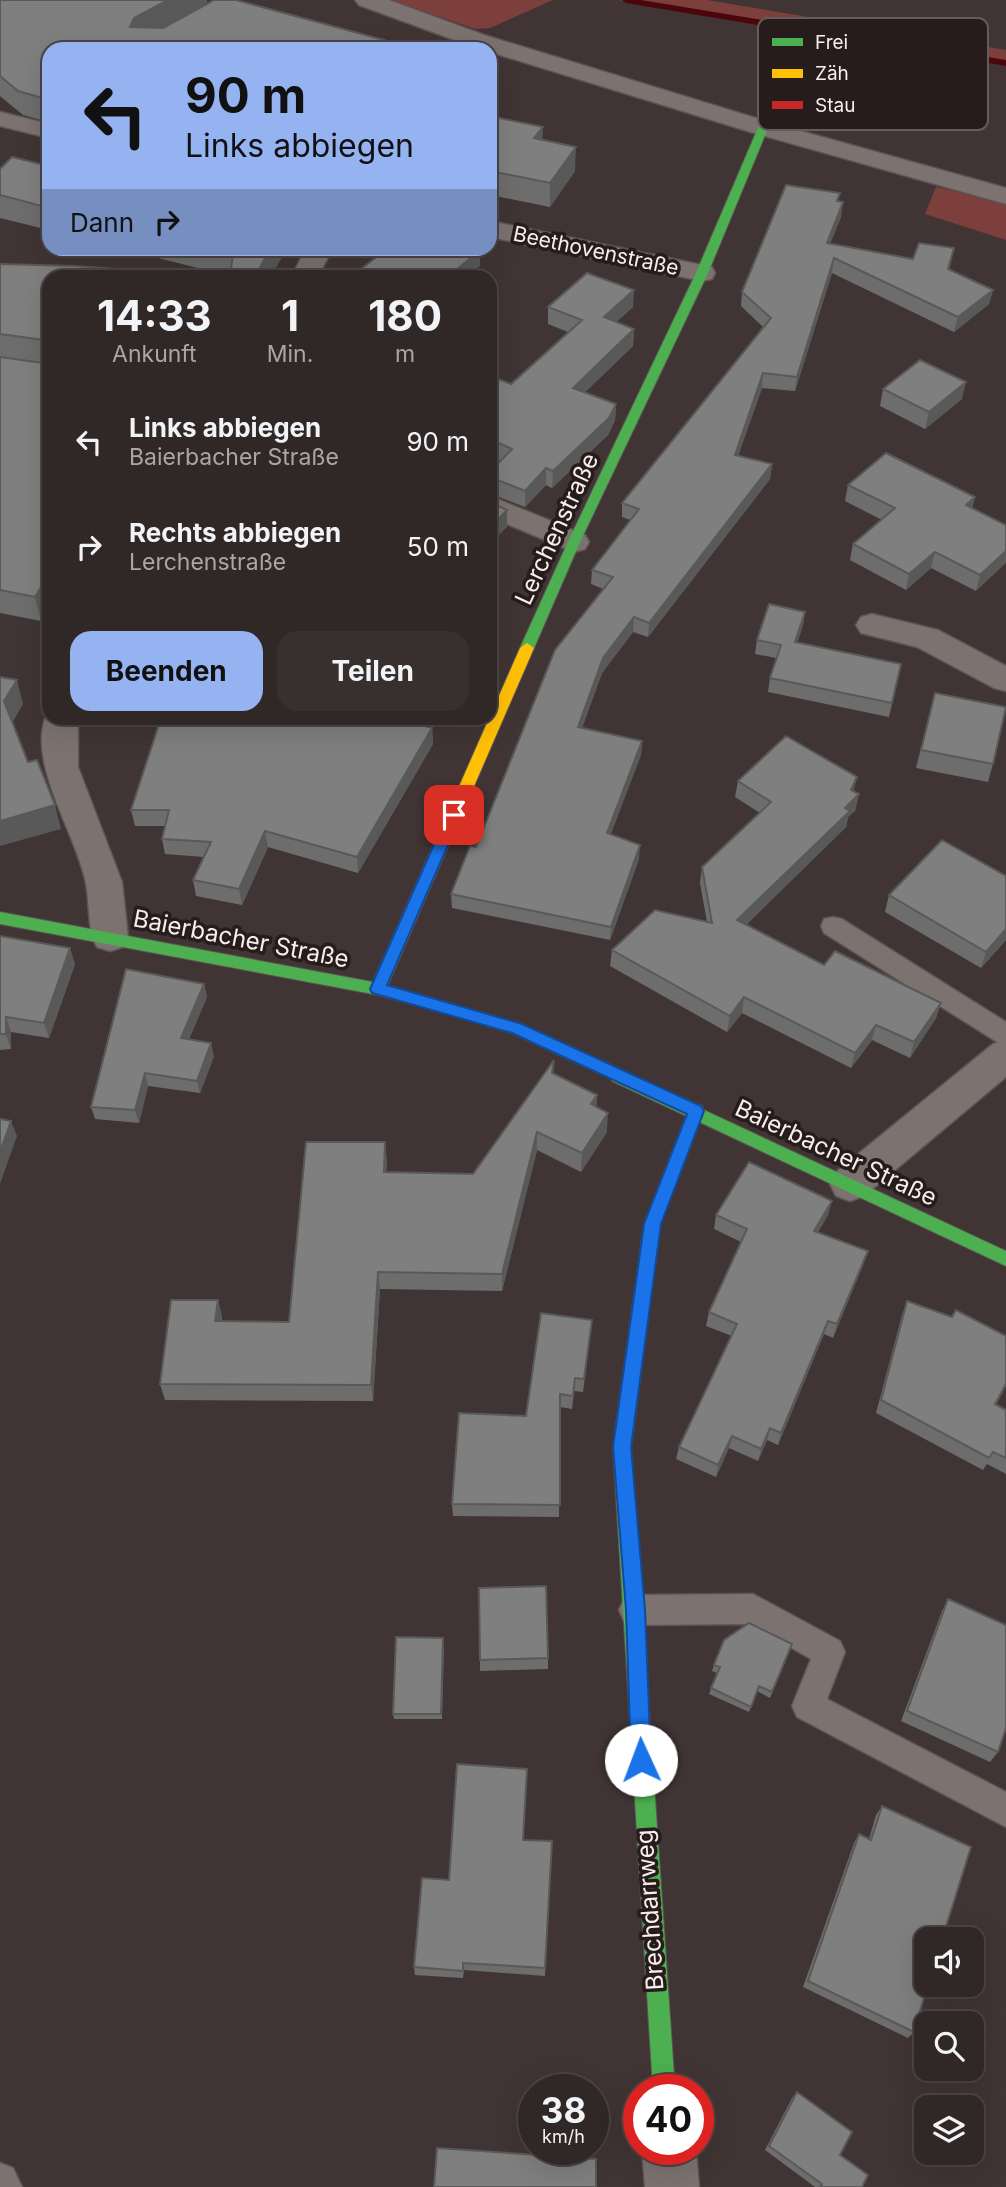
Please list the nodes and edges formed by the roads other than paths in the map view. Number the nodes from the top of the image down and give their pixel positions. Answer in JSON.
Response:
{"nodes":[{"id":1,"x":367,"y":0,"type":"edge"},
{"id":2,"x":456,"y":42,"type":"edge"},
{"id":3,"x":497,"y":53,"type":"edge"},
{"id":4,"x":39,"y":107,"type":"edge"},
{"id":5,"x":5,"y":121,"type":"edge"},
{"id":6,"x":758,"y":127,"type":"edge"},
{"id":7,"x":42,"y":129,"type":"edge"},
{"id":8,"x":762,"y":130,"type":"edge"},
{"id":9,"x":770,"y":130,"type":"edge"},
{"id":10,"x":1006,"y":196,"type":"edge"},
{"id":11,"x":497,"y":230,"type":"edge"},
{"id":12,"x":702,"y":273,"type":"junction"},
{"id":13,"x":497,"y":509,"type":"edge"},
{"id":14,"x":574,"y":542,"type":"junction"},
{"id":15,"x":872,"y":625,"type":"dead end"},
{"id":16,"x":1006,"y":680,"type":"edge"},
{"id":17,"x":497,"y":718,"type":"edge"},
{"id":18,"x":59,"y":725,"type":"edge"},
{"id":19,"x":494,"y":725,"type":"edge"},
{"id":20,"x":0,"y":918,"type":"edge"},
{"id":21,"x":833,"y":926,"type":"dead end"},
{"id":22,"x":110,"y":937,"type":"junction"},
{"id":23,"x":378,"y":989,"type":"junction"},
{"id":24,"x":1006,"y":1035,"type":"edge"},
{"id":25,"x":1006,"y":1055,"type":"edge"},
{"id":26,"x":696,"y":1111,"type":"junction"},
{"id":27,"x":850,"y":1184,"type":"junction"},
{"id":28,"x":1006,"y":1259,"type":"edge"},
{"id":29,"x":635,"y":1610,"type":"junction"},
{"id":30,"x":1006,"y":1810,"type":"edge"},
{"id":31,"x":663,"y":2074,"type":"edge"},
{"id":32,"x":670,"y":2165,"type":"edge"},
{"id":33,"x":0,"y":2181,"type":"edge"},
{"id":34,"x":4,"y":2187,"type":"edge"},
{"id":35,"x":672,"y":2187,"type":"edge"}],
"edges":[{"from":1,"to":2,"type":"street"},
{"from":3,"to":6,"type":"street"},
{"from":4,"to":5,"type":"street"},
{"from":5,"to":7,"type":"street"},
{"from":8,"to":12,"type":"street","name":"Lerchenstraße"},
{"from":9,"to":10,"type":"street"},
{"from":11,"to":12,"type":"street","name":"Beethovenstraße"},
{"from":12,"to":14,"type":"street","name":"Lerchenstraße"},
{"from":13,"to":14,"type":"street"},
{"from":14,"to":17,"type":"street","name":"Lerchenstraße"},
{"from":15,"to":16,"type":"street"},
{"from":18,"to":22,"type":"street"},
{"from":19,"to":23,"type":"street","name":"Lerchenstraße"},
{"from":20,"to":22,"type":"street","name":"Baierbacher Straße"},
{"from":21,"to":24,"type":"lane"},
{"from":22,"to":23,"type":"street","name":"Baierbacher Straße"},
{"from":23,"to":26,"type":"street","name":"Baierbacher Straße"},
{"from":25,"to":27,"type":"street"},
{"from":26,"to":27,"type":"street","name":"Baierbacher Straße"},
{"from":26,"to":29,"type":"street","name":"Brechdarrweg"},
{"from":27,"to":28,"type":"street","name":"Baierbacher Straße"},
{"from":29,"to":30,"type":"lane"},
{"from":29,"to":31,"type":"street","name":"Brechdarrweg"},
{"from":32,"to":35,"type":"street"},
{"from":33,"to":34,"type":"lane"}]}
